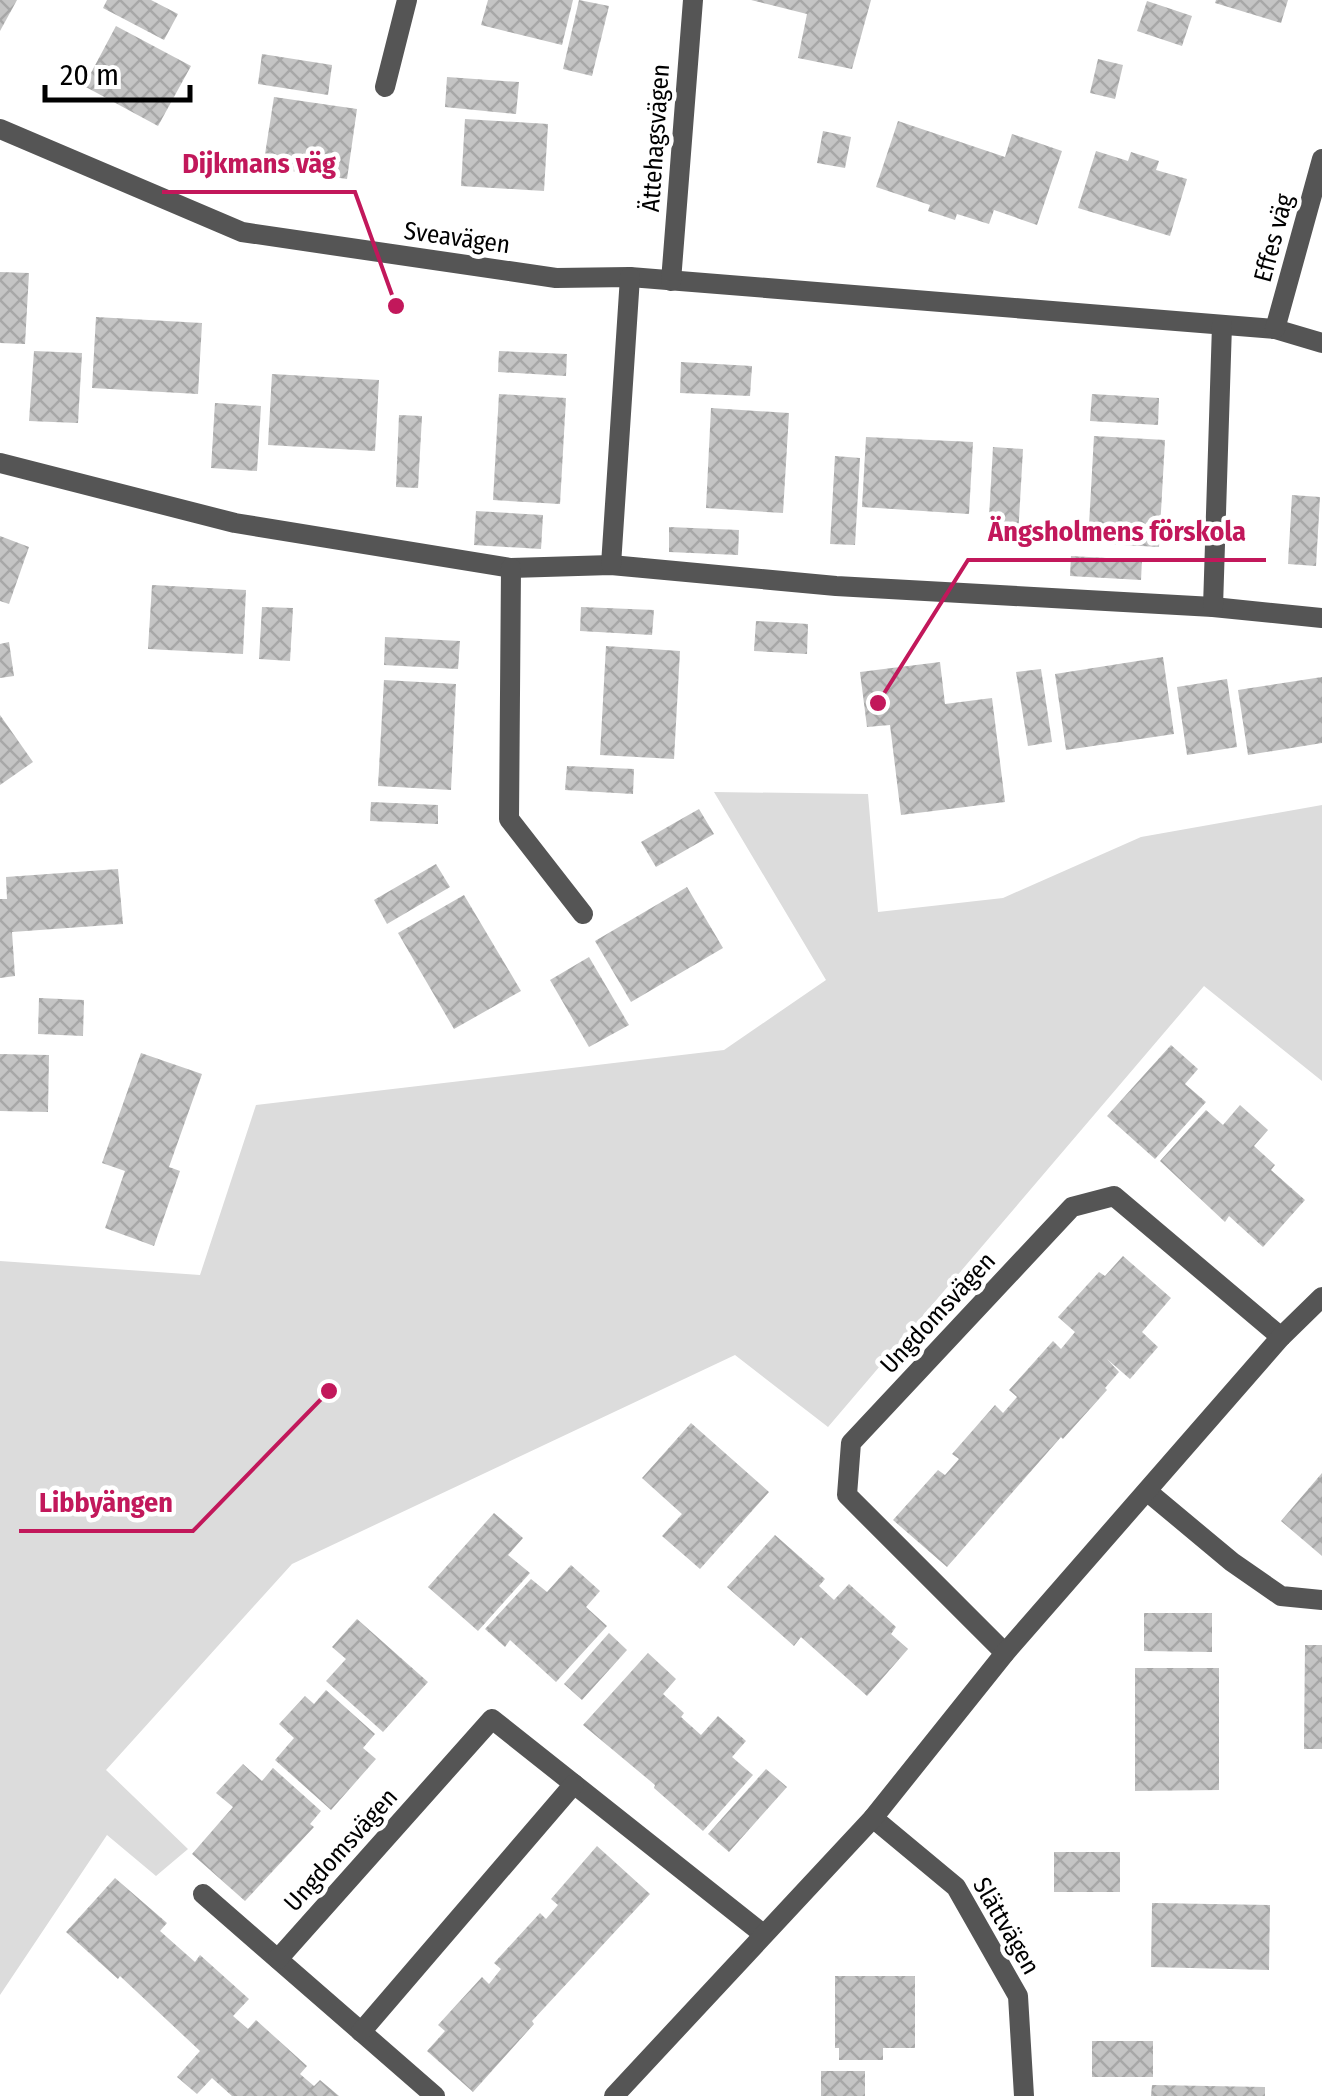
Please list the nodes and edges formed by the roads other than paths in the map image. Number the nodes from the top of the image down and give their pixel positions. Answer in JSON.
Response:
{"nodes":[{"id":1,"x":407,"y":0,"type":"edge"},
{"id":2,"x":693,"y":0,"type":"edge"},
{"id":3,"x":386,"y":87,"type":"dead end"},
{"id":4,"x":0,"y":129,"type":"edge"},
{"id":5,"x":1322,"y":159,"type":"edge"},
{"id":6,"x":630,"y":276,"type":"junction"},
{"id":7,"x":671,"y":280,"type":"junction"},
{"id":8,"x":1222,"y":326,"type":"junction"},
{"id":9,"x":1275,"y":330,"type":"junction"},
{"id":10,"x":1322,"y":343,"type":"edge"},
{"id":11,"x":0,"y":463,"type":"edge"},
{"id":12,"x":611,"y":565,"type":"junction"},
{"id":13,"x":511,"y":568,"type":"junction"},
{"id":14,"x":1213,"y":607,"type":"junction"},
{"id":15,"x":1322,"y":618,"type":"edge"},
{"id":16,"x":583,"y":914,"type":"dead end"},
{"id":17,"x":1322,"y":1297,"type":"edge"},
{"id":18,"x":1280,"y":1337,"type":"junction"},
{"id":19,"x":1148,"y":1492,"type":"junction"},
{"id":20,"x":1322,"y":1600,"type":"edge"},
{"id":21,"x":1005,"y":1653,"type":"junction"},
{"id":22,"x":574,"y":1784,"type":"junction"},
{"id":23,"x":873,"y":1818,"type":"junction"},
{"id":24,"x":203,"y":1894,"type":"dead end"},
{"id":25,"x":763,"y":1934,"type":"junction"},
{"id":26,"x":278,"y":1959,"type":"junction"},
{"id":27,"x":361,"y":2032,"type":"junction"},
{"id":28,"x":435,"y":2096,"type":"edge"},
{"id":29,"x":614,"y":2096,"type":"edge"},
{"id":30,"x":1024,"y":2096,"type":"edge"}],
"edges":[{"from":1,"to":3,"type":"street"},
{"from":2,"to":7,"type":"street","name":"Ättehagsvägen"},
{"from":4,"to":6,"type":"street","name":"Sveavägen"},
{"from":5,"to":9,"type":"street","name":"Effes väg"},
{"from":6,"to":7,"type":"street","name":"Sveavägen"},
{"from":6,"to":12,"type":"street"},
{"from":7,"to":8,"type":"street","name":"Sveavägen"},
{"from":8,"to":9,"type":"street","name":"Sveavägen"},
{"from":8,"to":14,"type":"street"},
{"from":9,"to":10,"type":"street","name":"Sveavägen"},
{"from":11,"to":13,"type":"street"},
{"from":12,"to":13,"type":"street"},
{"from":12,"to":14,"type":"street"},
{"from":13,"to":16,"type":"street"},
{"from":14,"to":15,"type":"street"},
{"from":17,"to":18,"type":"street"},
{"from":18,"to":19,"type":"street"},
{"from":18,"to":21,"type":"street","name":"Ungdomsvägen"},
{"from":19,"to":20,"type":"street"},
{"from":19,"to":21,"type":"street"},
{"from":21,"to":23,"type":"street"},
{"from":22,"to":25,"type":"street","name":"Ungdomsvägen"},
{"from":22,"to":26,"type":"street","name":"Ungdomsvägen"},
{"from":22,"to":27,"type":"street"},
{"from":23,"to":25,"type":"street"},
{"from":23,"to":30,"type":"street","name":"Slättvägen"},
{"from":24,"to":26,"type":"street"},
{"from":25,"to":29,"type":"street"},
{"from":26,"to":27,"type":"street"},
{"from":27,"to":28,"type":"street"}]}
